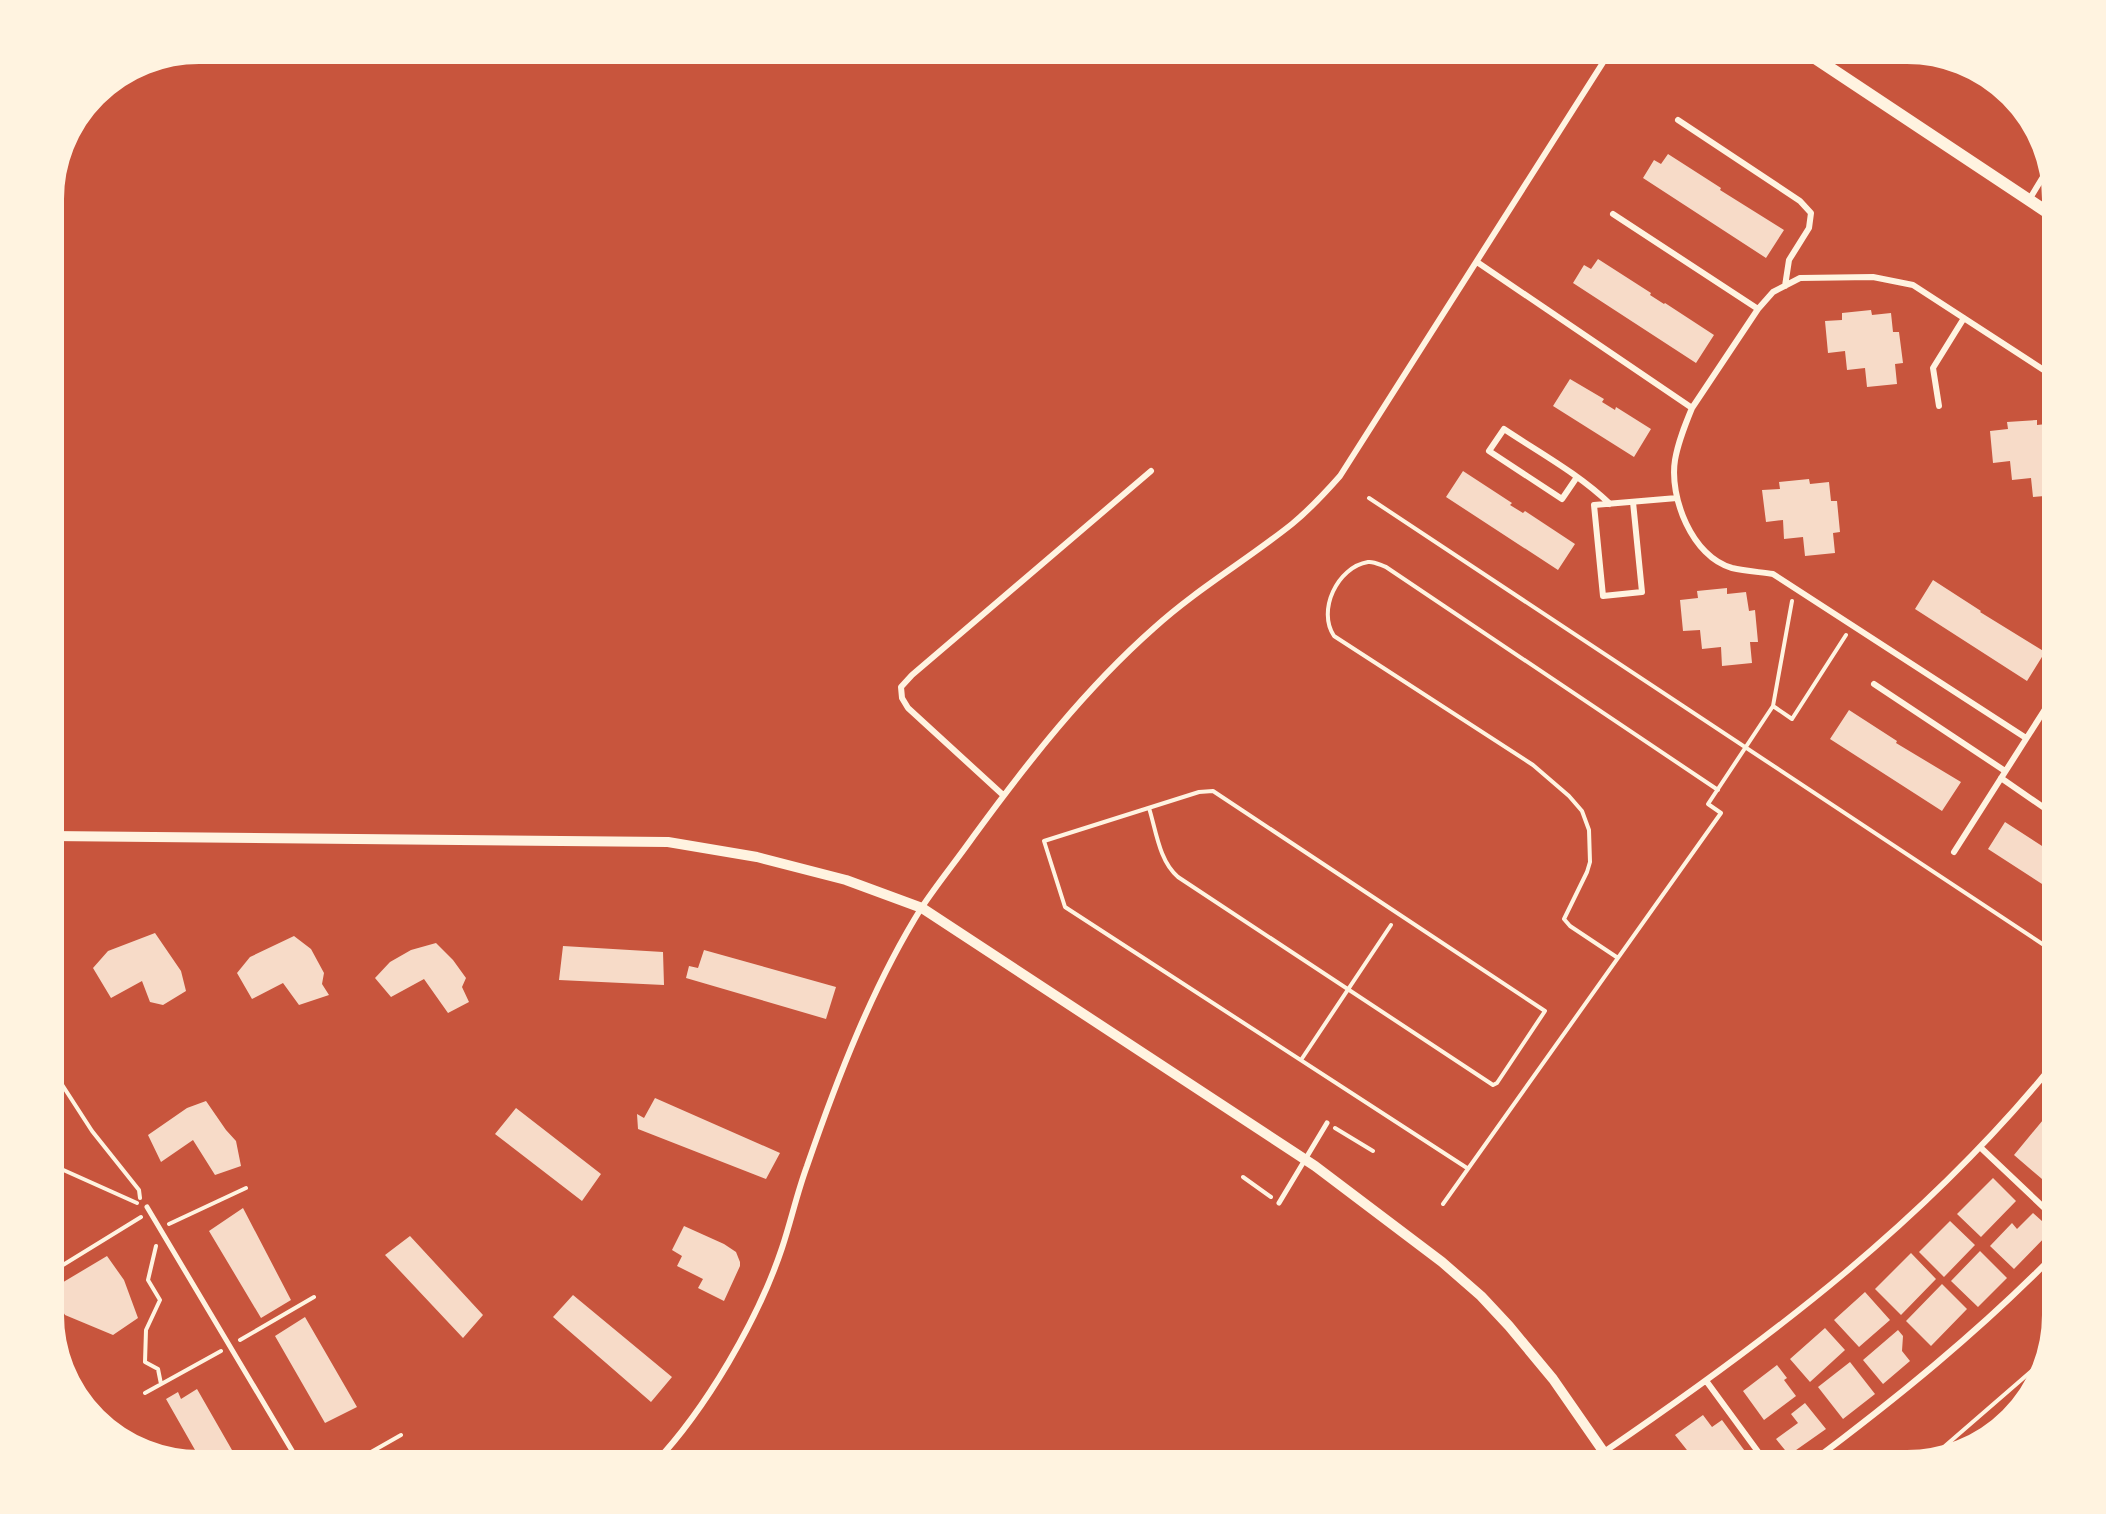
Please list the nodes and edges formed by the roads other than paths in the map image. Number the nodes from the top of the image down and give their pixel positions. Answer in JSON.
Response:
{"nodes":[{"id":1,"x":1605,"y":60,"type":"edge"},
{"id":2,"x":1818,"y":60,"type":"edge"},
{"id":3,"x":1678,"y":120,"type":"dead end"},
{"id":4,"x":2044,"y":176,"type":"edge"},
{"id":5,"x":2029,"y":200,"type":"junction"},
{"id":6,"x":2046,"y":211,"type":"edge"},
{"id":7,"x":1613,"y":214,"type":"dead end"},
{"id":8,"x":1477,"y":262,"type":"junction"},
{"id":9,"x":1785,"y":286,"type":"junction"},
{"id":10,"x":1758,"y":309,"type":"junction"},
{"id":11,"x":1964,"y":318,"type":"junction"},
{"id":12,"x":2046,"y":371,"type":"edge"},
{"id":13,"x":1939,"y":406,"type":"dead end"},
{"id":14,"x":1692,"y":408,"type":"junction"},
{"id":15,"x":1151,"y":471,"type":"dead end"},
{"id":16,"x":1577,"y":477,"type":"junction"},
{"id":17,"x":1677,"y":498,"type":"junction"},
{"id":18,"x":1633,"y":502,"type":"junction"},
{"id":19,"x":1610,"y":504,"type":"junction"},
{"id":20,"x":1874,"y":684,"type":"dead end"},
{"id":21,"x":2046,"y":707,"type":"edge"},
{"id":22,"x":2026,"y":738,"type":"junction"},
{"id":23,"x":2005,"y":771,"type":"junction"},
{"id":24,"x":2001,"y":778,"type":"junction"},
{"id":25,"x":1003,"y":795,"type":"junction"},
{"id":26,"x":2046,"y":809,"type":"edge"},
{"id":27,"x":60,"y":836,"type":"edge"},
{"id":28,"x":1954,"y":852,"type":"dead end"},
{"id":29,"x":922,"y":908,"type":"junction"},
{"id":30,"x":2046,"y":1072,"type":"edge"},
{"id":31,"x":1327,"y":1123,"type":"road end"},
{"id":32,"x":1980,"y":1147,"type":"junction"},
{"id":33,"x":1279,"y":1203,"type":"road end"},
{"id":34,"x":149,"y":1210,"type":"road end"},
{"id":35,"x":2046,"y":1210,"type":"edge"},
{"id":36,"x":2046,"y":1263,"type":"edge"},
{"id":37,"x":1707,"y":1382,"type":"junction"},
{"id":38,"x":1604,"y":1452,"type":"joint"},
{"id":39,"x":294,"y":1454,"type":"edge"},
{"id":40,"x":662,"y":1454,"type":"edge"},
{"id":41,"x":1760,"y":1454,"type":"edge"},
{"id":42,"x":1822,"y":1454,"type":"edge"}],
"edges":[{"from":1,"to":8,"type":"street"},
{"from":2,"to":5,"type":"main road"},
{"from":3,"to":9,"type":"street"},
{"from":4,"to":5,"type":"street"},
{"from":5,"to":6,"type":"main road"},
{"from":7,"to":10,"type":"street"},
{"from":8,"to":14,"type":"street"},
{"from":8,"to":25,"type":"street"},
{"from":9,"to":10,"type":"street"},
{"from":9,"to":11,"type":"street"},
{"from":10,"to":14,"type":"street"},
{"from":11,"to":12,"type":"street"},
{"from":11,"to":13,"type":"street"},
{"from":14,"to":17,"type":"street"},
{"from":15,"to":25,"type":"street"},
{"from":16,"to":16,"type":"street"},
{"from":16,"to":19,"type":"street"},
{"from":17,"to":18,"type":"street"},
{"from":17,"to":22,"type":"street"},
{"from":18,"to":19,"type":"street"},
{"from":18,"to":19,"type":"street"},
{"from":20,"to":23,"type":"street"},
{"from":21,"to":22,"type":"street"},
{"from":22,"to":23,"type":"street"},
{"from":23,"to":24,"type":"street"},
{"from":24,"to":26,"type":"street"},
{"from":24,"to":28,"type":"street"},
{"from":25,"to":29,"type":"street"},
{"from":27,"to":29,"type":"street"},
{"from":29,"to":38,"type":"street"},
{"from":29,"to":40,"type":"street"},
{"from":30,"to":32,"type":"street"},
{"from":31,"to":33,"type":"street"},
{"from":32,"to":35,"type":"street"},
{"from":32,"to":37,"type":"street"},
{"from":34,"to":39,"type":"street"},
{"from":36,"to":42,"type":"street"},
{"from":37,"to":38,"type":"street"},
{"from":37,"to":41,"type":"street"}]}
